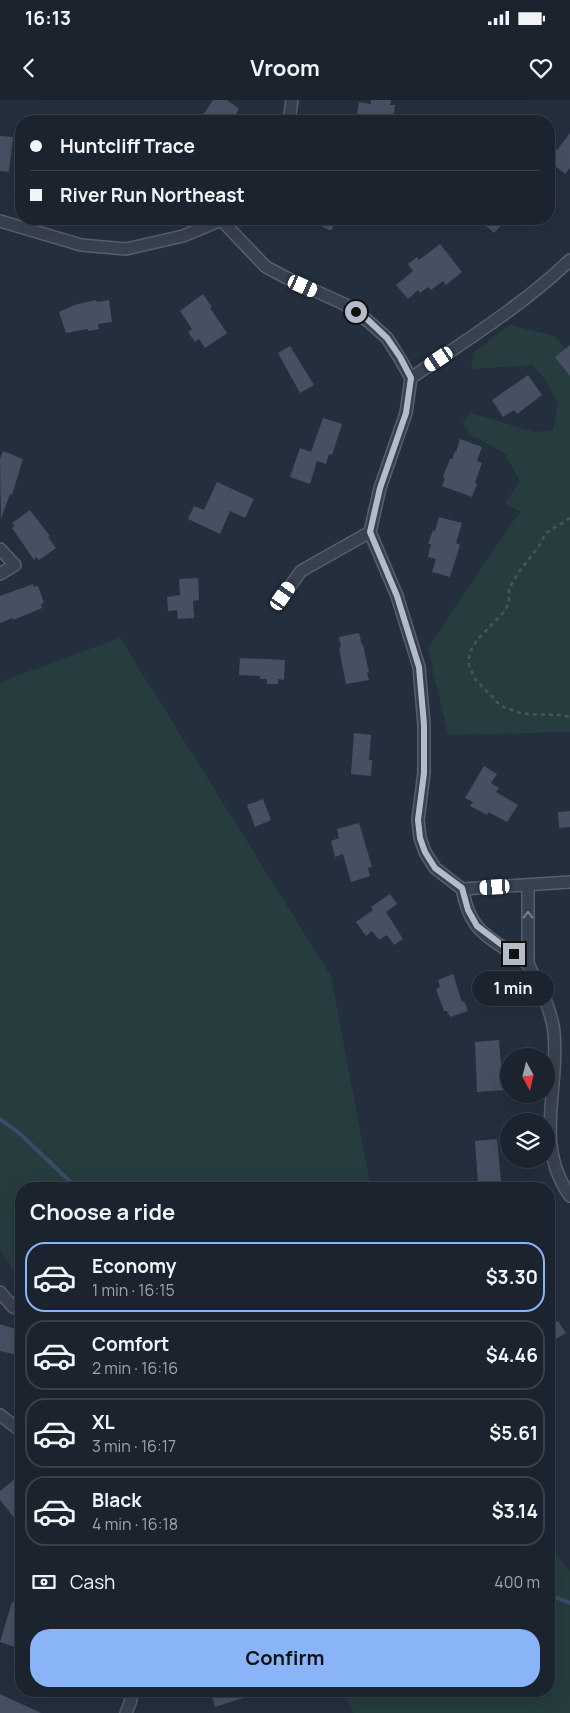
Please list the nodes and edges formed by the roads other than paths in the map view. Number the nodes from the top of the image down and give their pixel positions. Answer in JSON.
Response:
{"nodes":[{"id":1,"x":292,"y":100,"type":"edge"},
{"id":2,"x":290,"y":115,"type":"edge"},
{"id":3,"x":0,"y":221,"type":"edge"},
{"id":4,"x":210,"y":225,"type":"edge"},
{"id":5,"x":228,"y":225,"type":"edge"},
{"id":6,"x":570,"y":260,"type":"edge"},
{"id":7,"x":411,"y":378,"type":"junction"},
{"id":8,"x":370,"y":532,"type":"junction"},
{"id":9,"x":0,"y":549,"type":"edge"},
{"id":10,"x":0,"y":574,"type":"edge"},
{"id":11,"x":283,"y":596,"type":"dead end"},
{"id":12,"x":570,"y":882,"type":"edge"},
{"id":13,"x":528,"y":885,"type":"junction"},
{"id":14,"x":462,"y":888,"type":"junction"},
{"id":15,"x":528,"y":964,"type":"junction"},
{"id":16,"x":570,"y":1196,"type":"edge"},
{"id":17,"x":0,"y":1292,"type":"edge"},
{"id":18,"x":15,"y":1308,"type":"edge"},
{"id":19,"x":0,"y":1415,"type":"edge"},
{"id":20,"x":15,"y":1426,"type":"edge"},
{"id":21,"x":132,"y":1697,"type":"edge"},
{"id":22,"x":126,"y":1713,"type":"edge"}],
"edges":[{"from":1,"to":2,"type":"street"},
{"from":3,"to":4,"type":"street"},
{"from":5,"to":7,"type":"street"},
{"from":6,"to":7,"type":"street"},
{"from":7,"to":8,"type":"street"},
{"from":8,"to":11,"type":"street"},
{"from":8,"to":14,"type":"street"},
{"from":9,"to":10,"type":"street"},
{"from":12,"to":13,"type":"street"},
{"from":13,"to":14,"type":"street"},
{"from":15,"to":13,"type":"street","one_way":true},
{"from":14,"to":15,"type":"street"},
{"from":15,"to":16,"type":"street"},
{"from":17,"to":18,"type":"street"},
{"from":19,"to":20,"type":"street"},
{"from":21,"to":22,"type":"street"}]}
